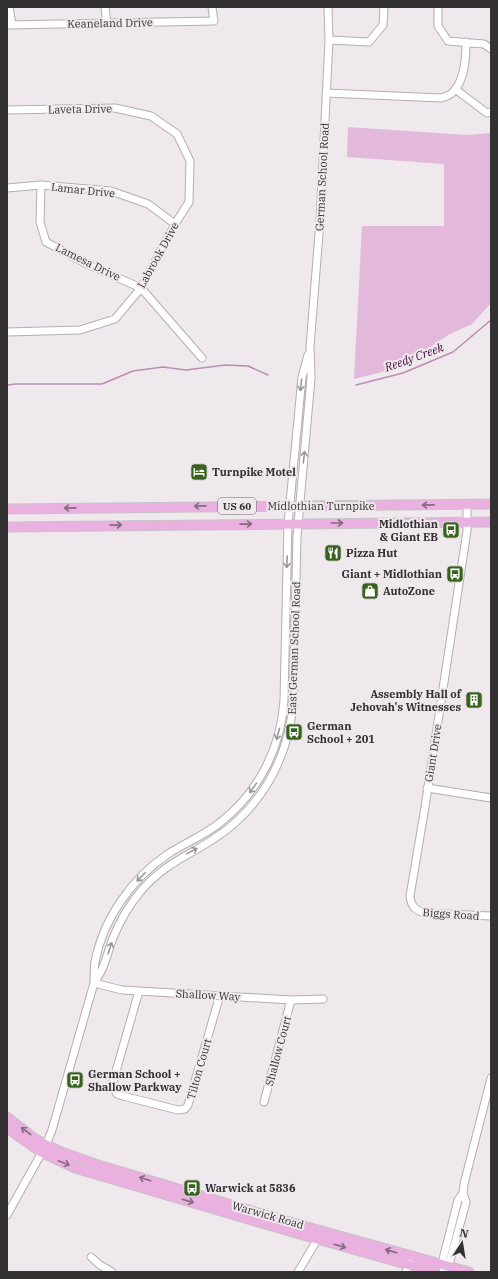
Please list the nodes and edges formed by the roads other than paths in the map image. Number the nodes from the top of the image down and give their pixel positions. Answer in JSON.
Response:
{"nodes":[{"id":1,"x":9,"y":7,"type":"edge"},
{"id":2,"x":105,"y":7,"type":"edge"},
{"id":3,"x":212,"y":7,"type":"edge"},
{"id":4,"x":328,"y":7,"type":"edge"},
{"id":5,"x":383,"y":7,"type":"edge"},
{"id":6,"x":438,"y":7,"type":"edge"},
{"id":7,"x":107,"y":24,"type":"junction"},
{"id":8,"x":10,"y":25,"type":"edge"},
{"id":9,"x":329,"y":40,"type":"junction"},
{"id":10,"x":466,"y":42,"type":"junction"},
{"id":11,"x":491,"y":49,"type":"edge"},
{"id":12,"x":455,"y":90,"type":"junction"},
{"id":13,"x":326,"y":93,"type":"junction"},
{"id":14,"x":7,"y":110,"type":"edge"},
{"id":15,"x":491,"y":112,"type":"edge"},
{"id":16,"x":151,"y":116,"type":"joint"},
{"id":17,"x":40,"y":185,"type":"junction"},
{"id":18,"x":7,"y":188,"type":"edge"},
{"id":19,"x":175,"y":224,"type":"junction"},
{"id":20,"x":141,"y":288,"type":"junction"},
{"id":21,"x":7,"y":332,"type":"edge"},
{"id":22,"x":310,"y":347,"type":"junction"},
{"id":23,"x":202,"y":358,"type":"dead end"},
{"id":24,"x":467,"y":504,"type":"junction"},
{"id":25,"x":491,"y":504,"type":"edge"},
{"id":26,"x":290,"y":506,"type":"junction"},
{"id":27,"x":299,"y":506,"type":"junction"},
{"id":28,"x":7,"y":509,"type":"edge"},
{"id":29,"x":467,"y":522,"type":"junction"},
{"id":30,"x":491,"y":522,"type":"edge"},
{"id":31,"x":288,"y":524,"type":"junction"},
{"id":32,"x":298,"y":524,"type":"junction"},
{"id":33,"x":7,"y":527,"type":"edge"},
{"id":34,"x":284,"y":681,"type":"junction"},
{"id":35,"x":294,"y":682,"type":"junction"},
{"id":36,"x":427,"y":788,"type":"junction"},
{"id":37,"x":491,"y":798,"type":"edge"},
{"id":38,"x":413,"y":907,"type":"joint"},
{"id":39,"x":491,"y":916,"type":"edge"},
{"id":40,"x":94,"y":983,"type":"junction"},
{"id":41,"x":139,"y":990,"type":"junction"},
{"id":42,"x":220,"y":995,"type":"junction"},
{"id":43,"x":323,"y":999,"type":"dead end"},
{"id":44,"x":291,"y":1000,"type":"junction"},
{"id":45,"x":491,"y":1078,"type":"edge"},
{"id":46,"x":264,"y":1102,"type":"dead end"},
{"id":47,"x":7,"y":1117,"type":"edge"},
{"id":48,"x":7,"y":1128,"type":"edge"},
{"id":49,"x":43,"y":1149,"type":"junction"},
{"id":50,"x":7,"y":1215,"type":"edge"},
{"id":51,"x":322,"y":1231,"type":"junction"},
{"id":52,"x":317,"y":1240,"type":"junction"},
{"id":53,"x":91,"y":1257,"type":"dead end"},
{"id":54,"x":409,"y":1265,"type":"edge"},
{"id":55,"x":444,"y":1269,"type":"edge"},
{"id":56,"x":112,"y":1272,"type":"edge"},
{"id":57,"x":298,"y":1272,"type":"edge"},
{"id":58,"x":434,"y":1272,"type":"edge"},
{"id":59,"x":469,"y":1272,"type":"edge"}],
"edges":[{"from":1,"to":8,"type":"street"},
{"from":2,"to":7,"type":"street"},
{"from":3,"to":7,"type":"street","name":"Keaneland Drive"},
{"from":4,"to":9,"type":"street","name":"German School Road"},
{"from":5,"to":9,"type":"street"},
{"from":6,"to":10,"type":"street"},
{"from":7,"to":8,"type":"street","name":"Keaneland Drive"},
{"from":9,"to":13,"type":"street","name":"German School Road"},
{"from":10,"to":11,"type":"street"},
{"from":10,"to":12,"type":"street"},
{"from":12,"to":13,"type":"street"},
{"from":12,"to":15,"type":"street"},
{"from":13,"to":22,"type":"street","name":"German School Road"},
{"from":14,"to":16,"type":"street","name":"Laveta Drive"},
{"from":16,"to":19,"type":"street","name":"Labrook Drive"},
{"from":17,"to":18,"type":"street","name":"Lamar Drive"},
{"from":17,"to":19,"type":"street","name":"Lamar Drive"},
{"from":17,"to":20,"type":"street","name":"Lamesa Drive"},
{"from":19,"to":20,"type":"street","name":"Labrook Drive"},
{"from":20,"to":21,"type":"street","name":"Labrook Drive"},
{"from":20,"to":23,"type":"street","name":"Lamesa Drive"},
{"from":22,"to":26,"type":"street","name":"German School Road","one_way":true},
{"from":27,"to":22,"type":"street","name":"German School Road","one_way":true},
{"from":24,"to":25,"type":"main road","name":"Midlothian Turnpike","number":"US 60"},
{"from":24,"to":27,"type":"main road","name":"Midlothian Turnpike","number":"US 60","one_way":true},
{"from":24,"to":29,"type":"street","name":"Giant Drive"},
{"from":26,"to":27,"type":"main road","name":"Midlothian Turnpike","number":"US 60"},
{"from":26,"to":28,"type":"main road","name":"Midlothian Turnpike","number":"US 60","one_way":true},
{"from":26,"to":31,"type":"street","name":"German School Road"},
{"from":27,"to":32,"type":"street","name":"German School Road"},
{"from":29,"to":30,"type":"main road","name":"Midlothian Turnpike","number":"US 60"},
{"from":32,"to":29,"type":"main road","name":"Midlothian Turnpike","number":"US 60","one_way":true},
{"from":29,"to":36,"type":"street","name":"Giant Drive"},
{"from":31,"to":32,"type":"main road","name":"Midlothian Turnpike","number":"US 60"},
{"from":33,"to":31,"type":"main road","name":"Midlothian Turnpike","number":"US 60","one_way":true},
{"from":31,"to":34,"type":"street","name":"East German School Road","one_way":true},
{"from":32,"to":35,"type":"street","name":"East German School Road"},
{"from":34,"to":35,"type":"street"},
{"from":34,"to":40,"type":"street","name":"East German School Road","one_way":true},
{"from":40,"to":35,"type":"street","name":"East German School Road","one_way":true},
{"from":36,"to":37,"type":"street"},
{"from":36,"to":38,"type":"street","name":"Giant Drive"},
{"from":38,"to":39,"type":"street","name":"Biggs Road"},
{"from":40,"to":41,"type":"street","name":"Shallow Way"},
{"from":40,"to":49,"type":"street","name":"East German School Road"},
{"from":41,"to":42,"type":"street","name":"Shallow Way"},
{"from":41,"to":42,"type":"street","name":"Tilton Court"},
{"from":42,"to":44,"type":"street","name":"Shallow Way"},
{"from":43,"to":44,"type":"street","name":"Shallow Way"},
{"from":44,"to":46,"type":"street","name":"Shallow Court"},
{"from":45,"to":55,"type":"street"},
{"from":49,"to":47,"type":"main road","name":"Warwick Road","one_way":true},
{"from":48,"to":49,"type":"main road","name":"Warwick Road"},
{"from":49,"to":50,"type":"street","name":"East German School Road"},
{"from":51,"to":49,"type":"main road","name":"Warwick Road","one_way":true},
{"from":49,"to":52,"type":"main road","name":"Warwick Road","one_way":true},
{"from":51,"to":52,"type":"street"},
{"from":54,"to":51,"type":"main road","name":"Warwick Road","one_way":true},
{"from":52,"to":54,"type":"main road","name":"Warwick Road","one_way":true},
{"from":52,"to":57,"type":"street"},
{"from":53,"to":56,"type":"street"},
{"from":54,"to":55,"type":"main road","name":"Warwick Road"},
{"from":54,"to":58,"type":"main road","name":"Warwick Road"},
{"from":55,"to":59,"type":"main road","name":"Warwick Road"}]}
